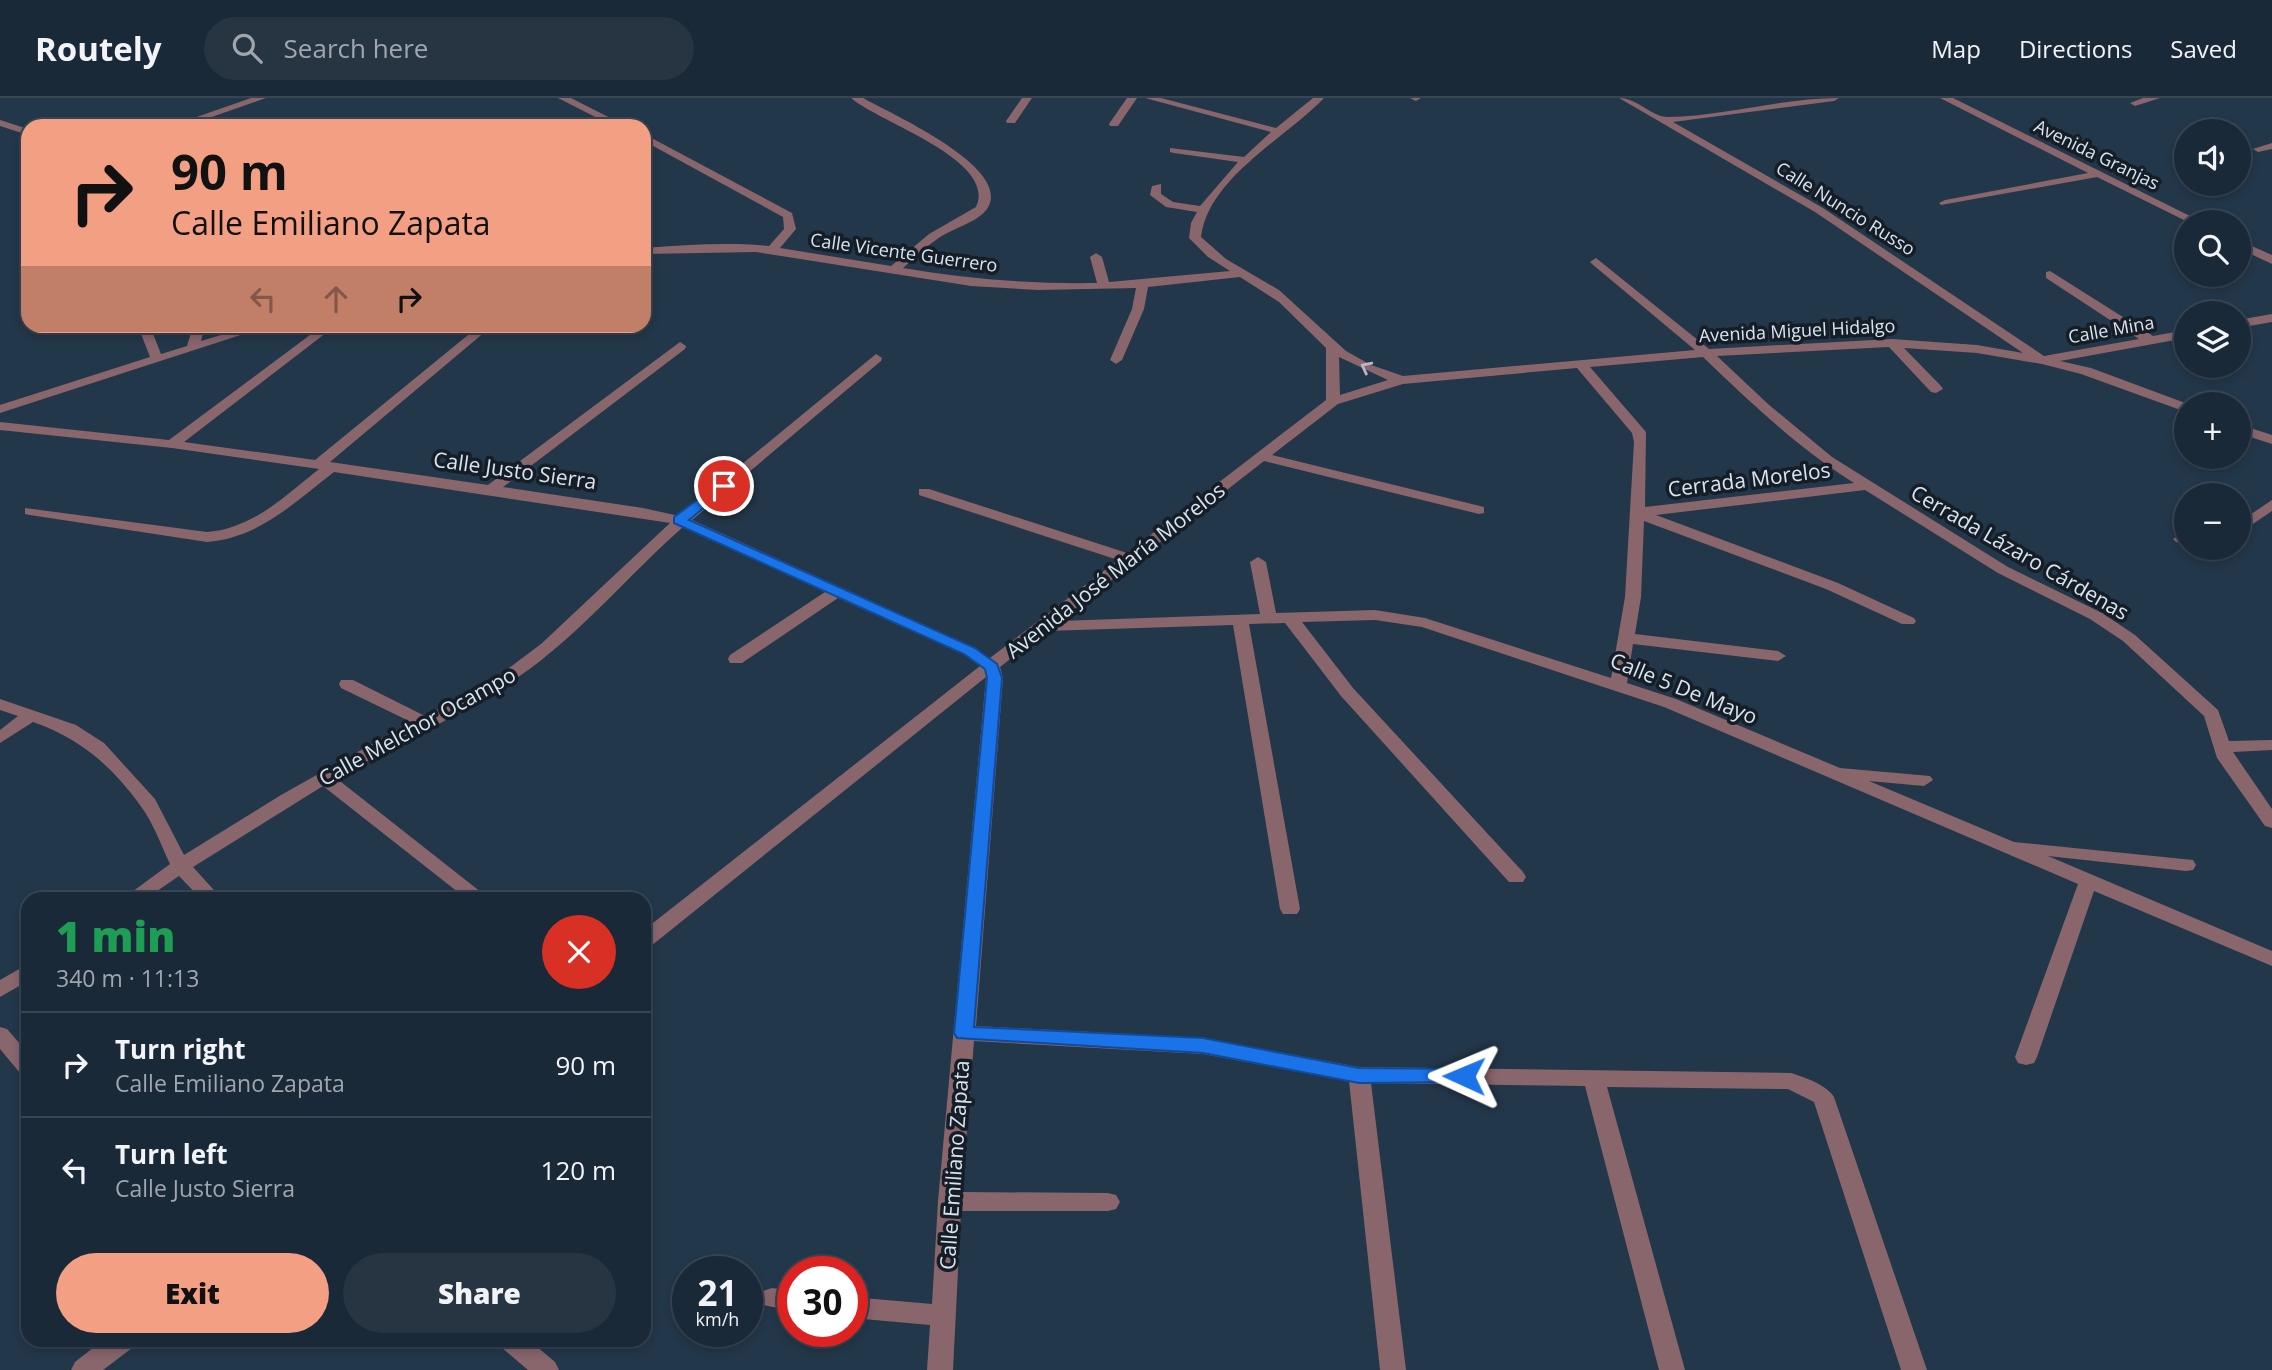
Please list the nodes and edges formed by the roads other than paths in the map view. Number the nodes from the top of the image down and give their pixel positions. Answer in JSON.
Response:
{"nodes":[{"id":1,"x":261,"y":98,"type":"edge"},
{"id":2,"x":563,"y":98,"type":"edge"},
{"id":3,"x":856,"y":98,"type":"edge"},
{"id":4,"x":1027,"y":98,"type":"edge"},
{"id":5,"x":1132,"y":98,"type":"edge"},
{"id":6,"x":1150,"y":98,"type":"edge"},
{"id":7,"x":1319,"y":98,"type":"edge"},
{"id":8,"x":1624,"y":98,"type":"edge"},
{"id":9,"x":1833,"y":98,"type":"edge"},
{"id":10,"x":1945,"y":98,"type":"edge"},
{"id":11,"x":2155,"y":98,"type":"edge"},
{"id":12,"x":2135,"y":103,"type":"dead end"},
{"id":13,"x":197,"y":119,"type":"edge"},
{"id":14,"x":606,"y":119,"type":"edge"},
{"id":15,"x":1665,"y":120,"type":"junction"},
{"id":16,"x":1011,"y":121,"type":"dead end"},
{"id":17,"x":0,"y":123,"type":"edge"},
{"id":18,"x":1114,"y":124,"type":"dead end"},
{"id":19,"x":21,"y":130,"type":"edge"},
{"id":20,"x":1277,"y":131,"type":"junction"},
{"id":21,"x":0,"y":133,"type":"edge"},
{"id":22,"x":21,"y":138,"type":"edge"},
{"id":23,"x":651,"y":141,"type":"edge"},
{"id":24,"x":2272,"y":146,"type":"edge"},
{"id":25,"x":2258,"y":149,"type":"dead end"},
{"id":26,"x":1174,"y":150,"type":"dead end"},
{"id":27,"x":1246,"y":160,"type":"junction"},
{"id":28,"x":2098,"y":174,"type":"junction"},
{"id":29,"x":1157,"y":187,"type":"dead end"},
{"id":30,"x":1945,"y":203,"type":"dead end"},
{"id":31,"x":1204,"y":210,"type":"junction"},
{"id":32,"x":2174,"y":211,"type":"edge"},
{"id":33,"x":651,"y":250,"type":"edge"},
{"id":34,"x":772,"y":250,"type":"junction"},
{"id":35,"x":2251,"y":251,"type":"edge"},
{"id":36,"x":1096,"y":257,"type":"dead end"},
{"id":37,"x":2272,"y":260,"type":"edge"},
{"id":38,"x":1596,"y":262,"type":"dead end"},
{"id":39,"x":893,"y":270,"type":"junction"},
{"id":40,"x":1242,"y":273,"type":"junction"},
{"id":41,"x":2050,"y":275,"type":"dead end"},
{"id":42,"x":1143,"y":283,"type":"junction"},
{"id":43,"x":1103,"y":284,"type":"junction"},
{"id":44,"x":2272,"y":318,"type":"edge"},
{"id":45,"x":2251,"y":322,"type":"edge"},
{"id":46,"x":147,"y":333,"type":"edge"},
{"id":47,"x":197,"y":333,"type":"edge"},
{"id":48,"x":239,"y":333,"type":"edge"},
{"id":49,"x":320,"y":333,"type":"edge"},
{"id":50,"x":478,"y":333,"type":"edge"},
{"id":51,"x":2174,"y":336,"type":"edge"},
{"id":52,"x":2150,"y":340,"type":"junction"},
{"id":53,"x":1892,"y":343,"type":"junction"},
{"id":54,"x":680,"y":346,"type":"dead end"},
{"id":55,"x":193,"y":347,"type":"junction"},
{"id":56,"x":1332,"y":348,"type":"junction"},
{"id":57,"x":1706,"y":353,"type":"junction"},
{"id":58,"x":876,"y":358,"type":"dead end"},
{"id":59,"x":158,"y":359,"type":"junction"},
{"id":60,"x":1116,"y":360,"type":"dead end"},
{"id":61,"x":2042,"y":360,"type":"junction"},
{"id":62,"x":1580,"y":364,"type":"junction"},
{"id":63,"x":1402,"y":380,"type":"junction"},
{"id":64,"x":1936,"y":389,"type":"dead end"},
{"id":65,"x":1333,"y":401,"type":"junction"},
{"id":66,"x":2174,"y":403,"type":"edge"},
{"id":67,"x":0,"y":409,"type":"edge"},
{"id":68,"x":0,"y":426,"type":"edge"},
{"id":69,"x":2251,"y":433,"type":"edge"},
{"id":70,"x":2272,"y":440,"type":"edge"},
{"id":71,"x":172,"y":444,"type":"junction"},
{"id":72,"x":1259,"y":456,"type":"junction"},
{"id":73,"x":325,"y":465,"type":"junction"},
{"id":74,"x":1865,"y":486,"type":"junction"},
{"id":75,"x":493,"y":488,"type":"junction"},
{"id":76,"x":925,"y":492,"type":"dead end"},
{"id":77,"x":2272,"y":504,"type":"edge"},
{"id":78,"x":1479,"y":510,"type":"dead end"},
{"id":79,"x":30,"y":512,"type":"dead end"},
{"id":80,"x":1638,"y":513,"type":"junction"},
{"id":81,"x":679,"y":520,"type":"junction"},
{"id":82,"x":2251,"y":520,"type":"edge"},
{"id":83,"x":1127,"y":558,"type":"junction"},
{"id":84,"x":1258,"y":562,"type":"dead end"},
{"id":85,"x":834,"y":593,"type":"junction"},
{"id":86,"x":1269,"y":618,"type":"junction"},
{"id":87,"x":1290,"y":618,"type":"junction"},
{"id":88,"x":1240,"y":620,"type":"junction"},
{"id":89,"x":1908,"y":621,"type":"dead end"},
{"id":90,"x":1044,"y":626,"type":"junction"},
{"id":91,"x":1627,"y":638,"type":"junction"},
{"id":92,"x":1778,"y":656,"type":"dead end"},
{"id":93,"x":736,"y":659,"type":"dead end"},
{"id":94,"x":992,"y":667,"type":"junction"},
{"id":95,"x":347,"y":684,"type":"dead end"},
{"id":96,"x":1618,"y":684,"type":"junction"},
{"id":97,"x":0,"y":704,"type":"edge"},
{"id":98,"x":33,"y":714,"type":"junction"},
{"id":99,"x":424,"y":722,"type":"junction"},
{"id":100,"x":0,"y":738,"type":"edge"},
{"id":101,"x":2272,"y":745,"type":"edge"},
{"id":102,"x":2224,"y":747,"type":"junction"},
{"id":103,"x":1826,"y":771,"type":"junction"},
{"id":104,"x":324,"y":778,"type":"junction"},
{"id":105,"x":1924,"y":780,"type":"dead end"},
{"id":106,"x":2272,"y":822,"type":"edge"},
{"id":107,"x":2001,"y":845,"type":"junction"},
{"id":108,"x":180,"y":865,"type":"junction"},
{"id":109,"x":2186,"y":865,"type":"dead end"},
{"id":110,"x":1516,"y":877,"type":"dead end"},
{"id":111,"x":2088,"y":883,"type":"junction"},
{"id":112,"x":141,"y":892,"type":"edge"},
{"id":113,"x":206,"y":892,"type":"edge"},
{"id":114,"x":472,"y":892,"type":"edge"},
{"id":115,"x":1290,"y":909,"type":"dead end"},
{"id":116,"x":651,"y":935,"type":"edge"},
{"id":117,"x":2271,"y":959,"type":"edge"},
{"id":118,"x":21,"y":976,"type":"edge"},
{"id":119,"x":0,"y":990,"type":"edge"},
{"id":120,"x":964,"y":1033,"type":"junction"},
{"id":121,"x":0,"y":1035,"type":"edge"},
{"id":122,"x":2026,"y":1057,"type":"dead end"},
{"id":123,"x":21,"y":1059,"type":"edge"},
{"id":124,"x":1359,"y":1075,"type":"junction"},
{"id":125,"x":1594,"y":1078,"type":"junction"},
{"id":126,"x":950,"y":1201,"type":"junction"},
{"id":127,"x":1108,"y":1202,"type":"dead end"},
{"id":128,"x":868,"y":1309,"type":"edge"},
{"id":129,"x":945,"y":1316,"type":"junction"},
{"id":130,"x":114,"y":1347,"type":"edge"},
{"id":131,"x":519,"y":1347,"type":"edge"},
{"id":132,"x":84,"y":1370,"type":"edge"},
{"id":133,"x":546,"y":1370,"type":"edge"},
{"id":134,"x":940,"y":1370,"type":"edge"},
{"id":135,"x":1394,"y":1370,"type":"edge"},
{"id":136,"x":1672,"y":1370,"type":"edge"},
{"id":137,"x":1914,"y":1370,"type":"edge"}],
"edges":[{"from":1,"to":13,"type":"street"},
{"from":2,"to":14,"type":"street"},
{"from":3,"to":39,"type":"street"},
{"from":4,"to":16,"type":"street"},
{"from":5,"to":18,"type":"street"},
{"from":6,"to":20,"type":"street"},
{"from":7,"to":20,"type":"street"},
{"from":8,"to":15,"type":"street","name":"Calle Nuncio Russo"},
{"from":9,"to":15,"type":"street"},
{"from":10,"to":28,"type":"street","name":"Avenida Granjas"},
{"from":11,"to":12,"type":"street"},
{"from":15,"to":61,"type":"street","name":"Calle Nuncio Russo"},
{"from":17,"to":19,"type":"street"},
{"from":20,"to":27,"type":"street"},
{"from":21,"to":22,"type":"street"},
{"from":23,"to":34,"type":"street"},
{"from":24,"to":25,"type":"street"},
{"from":26,"to":27,"type":"street"},
{"from":27,"to":31,"type":"street"},
{"from":28,"to":30,"type":"street"},
{"from":28,"to":32,"type":"street","name":"Avenida Granjas"},
{"from":29,"to":31,"type":"street"},
{"from":31,"to":40,"type":"street"},
{"from":33,"to":34,"type":"street","name":"Calle Vicente Guerrero"},
{"from":34,"to":39,"type":"street","name":"Calle Vicente Guerrero"},
{"from":35,"to":37,"type":"street"},
{"from":36,"to":43,"type":"street"},
{"from":38,"to":57,"type":"street","name":"Cerrada Lázaro Cárdenas"},
{"from":39,"to":43,"type":"street","name":"Calle Vicente Guerrero"},
{"from":40,"to":42,"type":"street","name":"Calle Vicente Guerrero"},
{"from":40,"to":56,"type":"street"},
{"from":41,"to":52,"type":"street"},
{"from":42,"to":43,"type":"street","name":"Calle Vicente Guerrero"},
{"from":42,"to":60,"type":"street"},
{"from":44,"to":45,"type":"street"},
{"from":46,"to":59,"type":"street"},
{"from":47,"to":55,"type":"street"},
{"from":48,"to":55,"type":"street"},
{"from":49,"to":71,"type":"street"},
{"from":50,"to":73,"type":"street"},
{"from":51,"to":52,"type":"street","name":"Calle Mina"},
{"from":52,"to":61,"type":"street","name":"Calle Mina"},
{"from":53,"to":57,"type":"street","name":"Avenida Miguel Hidalgo"},
{"from":53,"to":61,"type":"street","name":"Avenida Miguel Hidalgo"},
{"from":53,"to":64,"type":"street"},
{"from":54,"to":75,"type":"street"},
{"from":55,"to":59,"type":"street"},
{"from":63,"to":56,"type":"street","one_way":true},
{"from":56,"to":65,"type":"street"},
{"from":57,"to":62,"type":"street","name":"Avenida Miguel Hidalgo"},
{"from":57,"to":74,"type":"street","name":"Cerrada Lázaro Cárdenas"},
{"from":58,"to":81,"type":"street","name":"Calle Melchor Ocampo"},
{"from":59,"to":67,"type":"street"},
{"from":61,"to":66,"type":"street","name":"Avenida Miguel Hidalgo"},
{"from":62,"to":63,"type":"street","name":"Avenida Miguel Hidalgo"},
{"from":62,"to":80,"type":"street"},
{"from":63,"to":65,"type":"street","name":"Avenida José María Morelos"},
{"from":65,"to":72,"type":"street","name":"Avenida José María Morelos"},
{"from":68,"to":71,"type":"street","name":"Calle Justo Sierra"},
{"from":69,"to":70,"type":"street"},
{"from":71,"to":73,"type":"street","name":"Calle Justo Sierra"},
{"from":72,"to":78,"type":"street"},
{"from":72,"to":83,"type":"street","name":"Avenida José María Morelos"},
{"from":73,"to":75,"type":"street","name":"Calle Justo Sierra"},
{"from":73,"to":79,"type":"street"},
{"from":74,"to":80,"type":"street","name":"Cerrada Morelos"},
{"from":74,"to":102,"type":"street","name":"Cerrada Lázaro Cárdenas"},
{"from":75,"to":81,"type":"street","name":"Calle Justo Sierra"},
{"from":76,"to":83,"type":"street"},
{"from":77,"to":82,"type":"street"},
{"from":80,"to":89,"type":"street"},
{"from":80,"to":91,"type":"street"},
{"from":81,"to":85,"type":"street","name":"Calle Justo Sierra"},
{"from":81,"to":99,"type":"street","name":"Calle Melchor Ocampo"},
{"from":83,"to":90,"type":"street","name":"Avenida José María Morelos"},
{"from":84,"to":86,"type":"street"},
{"from":85,"to":93,"type":"street"},
{"from":85,"to":94,"type":"street","name":"Calle Justo Sierra"},
{"from":86,"to":87,"type":"street","name":"Calle 5 De Mayo"},
{"from":86,"to":88,"type":"street","name":"Calle 5 De Mayo"},
{"from":87,"to":96,"type":"street","name":"Calle 5 De Mayo"},
{"from":87,"to":110,"type":"street"},
{"from":88,"to":90,"type":"street","name":"Calle 5 De Mayo"},
{"from":88,"to":115,"type":"street"},
{"from":90,"to":94,"type":"street","name":"Avenida José María Morelos"},
{"from":91,"to":92,"type":"street"},
{"from":91,"to":96,"type":"street"},
{"from":94,"to":116,"type":"street","name":"Avenida José María Morelos"},
{"from":94,"to":120,"type":"street","name":"Calle Emiliano Zapata"},
{"from":95,"to":99,"type":"street"},
{"from":96,"to":103,"type":"street","name":"Calle 5 De Mayo"},
{"from":97,"to":98,"type":"street"},
{"from":98,"to":100,"type":"street"},
{"from":98,"to":108,"type":"street"},
{"from":99,"to":104,"type":"street","name":"Calle Melchor Ocampo"},
{"from":101,"to":102,"type":"street"},
{"from":102,"to":106,"type":"street","name":"Cerrada Lázaro Cárdenas"},
{"from":103,"to":105,"type":"street"},
{"from":103,"to":107,"type":"street","name":"Calle 5 De Mayo"},
{"from":104,"to":108,"type":"street","name":"Calle Melchor Ocampo"},
{"from":104,"to":114,"type":"street"},
{"from":107,"to":109,"type":"street"},
{"from":107,"to":111,"type":"street","name":"Calle 5 De Mayo"},
{"from":108,"to":112,"type":"street","name":"Calle Melchor Ocampo"},
{"from":108,"to":113,"type":"street"},
{"from":111,"to":117,"type":"street","name":"Calle 5 De Mayo"},
{"from":111,"to":122,"type":"street"},
{"from":118,"to":119,"type":"street"},
{"from":120,"to":124,"type":"street"},
{"from":120,"to":126,"type":"street","name":"Calle Emiliano Zapata"},
{"from":121,"to":123,"type":"street"},
{"from":124,"to":125,"type":"street"},
{"from":124,"to":135,"type":"street"},
{"from":125,"to":136,"type":"street"},
{"from":125,"to":137,"type":"street"},
{"from":126,"to":127,"type":"street"},
{"from":126,"to":129,"type":"street","name":"Calle Emiliano Zapata"},
{"from":128,"to":129,"type":"street"},
{"from":129,"to":134,"type":"street","name":"Calle Emiliano Zapata"},
{"from":130,"to":132,"type":"street"},
{"from":131,"to":133,"type":"street"}]}
